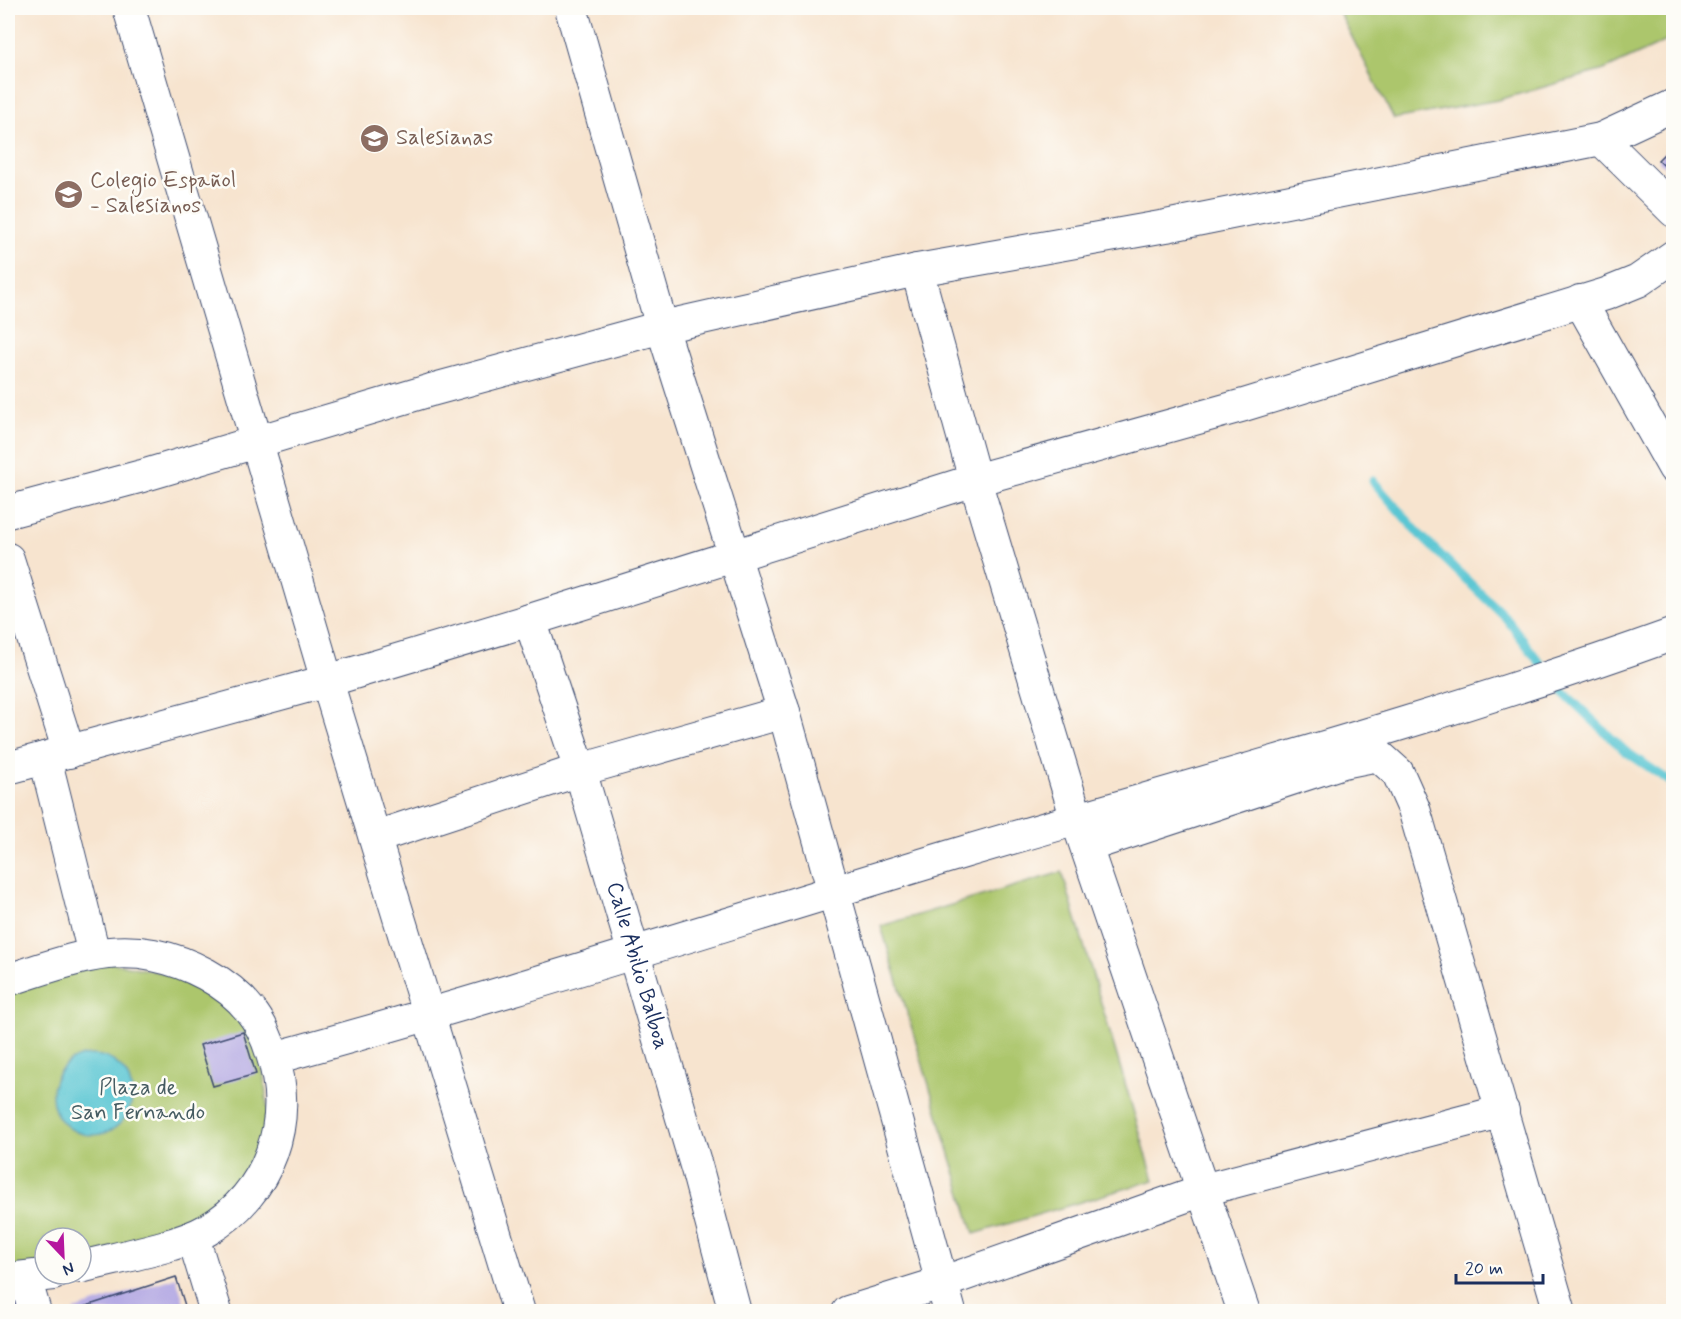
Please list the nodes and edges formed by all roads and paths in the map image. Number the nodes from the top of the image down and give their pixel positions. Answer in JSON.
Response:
{"nodes":[{"id":1,"x":129,"y":8,"type":"edge"},
{"id":2,"x":571,"y":8,"type":"edge"},
{"id":3,"x":1674,"y":105,"type":"edge"},
{"id":4,"x":1601,"y":139,"type":"junction"},
{"id":5,"x":1674,"y":212,"type":"edge"},
{"id":6,"x":1674,"y":256,"type":"edge"},
{"id":7,"x":917,"y":270,"type":"junction"},
{"id":8,"x":1580,"y":301,"type":"junction"},
{"id":9,"x":662,"y":327,"type":"junction"},
{"id":10,"x":257,"y":442,"type":"junction"},
{"id":11,"x":1674,"y":468,"type":"edge"},
{"id":12,"x":975,"y":480,"type":"junction"},
{"id":13,"x":8,"y":512,"type":"edge"},
{"id":14,"x":734,"y":557,"type":"junction"},
{"id":15,"x":8,"y":559,"type":"edge"},
{"id":16,"x":530,"y":620,"type":"junction"},
{"id":17,"x":1674,"y":634,"type":"edge"},
{"id":18,"x":327,"y":681,"type":"junction"},
{"id":19,"x":784,"y":712,"type":"junction"},
{"id":20,"x":57,"y":755,"type":"junction"},
{"id":21,"x":8,"y":768,"type":"edge"},
{"id":22,"x":580,"y":770,"type":"junction"},
{"id":23,"x":1082,"y":833,"type":"junction"},
{"id":24,"x":376,"y":837,"type":"junction"},
{"id":25,"x":832,"y":892,"type":"junction"},
{"id":26,"x":634,"y":952,"type":"junction"},
{"id":27,"x":94,"y":954,"type":"junction"},
{"id":28,"x":8,"y":980,"type":"edge"},
{"id":29,"x":430,"y":1016,"type":"junction"},
{"id":30,"x":274,"y":1058,"type":"junction"},
{"id":31,"x":1503,"y":1111,"type":"junction"},
{"id":32,"x":1203,"y":1190,"type":"junction"},
{"id":33,"x":193,"y":1237,"type":"junction"},
{"id":34,"x":93,"y":1264,"type":"edge"},
{"id":35,"x":28,"y":1277,"type":"edge"},
{"id":36,"x":945,"y":1297,"type":"edge"},
{"id":37,"x":35,"y":1311,"type":"edge"},
{"id":38,"x":216,"y":1311,"type":"edge"},
{"id":39,"x":519,"y":1311,"type":"edge"},
{"id":40,"x":735,"y":1311,"type":"edge"},
{"id":41,"x":848,"y":1311,"type":"edge"},
{"id":42,"x":1244,"y":1311,"type":"edge"},
{"id":43,"x":1560,"y":1311,"type":"edge"}],
"edges":[{"from":1,"to":10,"type":"street"},
{"from":2,"to":9,"type":"street"},
{"from":3,"to":4,"type":"street"},
{"from":4,"to":5,"type":"street"},
{"from":4,"to":7,"type":"street"},
{"from":6,"to":8,"type":"street"},
{"from":7,"to":9,"type":"street"},
{"from":7,"to":12,"type":"street"},
{"from":8,"to":11,"type":"street"},
{"from":8,"to":12,"type":"street"},
{"from":9,"to":10,"type":"street"},
{"from":9,"to":14,"type":"street"},
{"from":10,"to":13,"type":"street"},
{"from":10,"to":18,"type":"street"},
{"from":12,"to":14,"type":"street"},
{"from":12,"to":23,"type":"street"},
{"from":14,"to":16,"type":"street"},
{"from":14,"to":19,"type":"street"},
{"from":15,"to":20,"type":"street"},
{"from":16,"to":18,"type":"street"},
{"from":16,"to":22,"type":"street","name":"Calle Abilio Balboa"},
{"from":17,"to":23,"type":"street"},
{"from":18,"to":20,"type":"street"},
{"from":18,"to":24,"type":"street"},
{"from":19,"to":22,"type":"street"},
{"from":19,"to":25,"type":"street"},
{"from":20,"to":21,"type":"street"},
{"from":20,"to":27,"type":"street"},
{"from":22,"to":24,"type":"street"},
{"from":22,"to":26,"type":"street","name":"Calle Abilio Balboa"},
{"from":23,"to":25,"type":"street"},
{"from":23,"to":31,"type":"street"},
{"from":23,"to":32,"type":"street"},
{"from":24,"to":29,"type":"street"},
{"from":25,"to":26,"type":"street"},
{"from":25,"to":36,"type":"street"},
{"from":26,"to":29,"type":"street"},
{"from":26,"to":40,"type":"street","name":"Calle Abilio Balboa"},
{"from":27,"to":28,"type":"street"},
{"from":27,"to":30,"type":"street"},
{"from":29,"to":30,"type":"street"},
{"from":29,"to":39,"type":"street"},
{"from":30,"to":33,"type":"street"},
{"from":31,"to":32,"type":"street"},
{"from":31,"to":43,"type":"street"},
{"from":32,"to":36,"type":"street"},
{"from":32,"to":42,"type":"street"},
{"from":33,"to":34,"type":"street"},
{"from":33,"to":38,"type":"street"},
{"from":35,"to":37,"type":"street"},
{"from":36,"to":41,"type":"street"}]}
